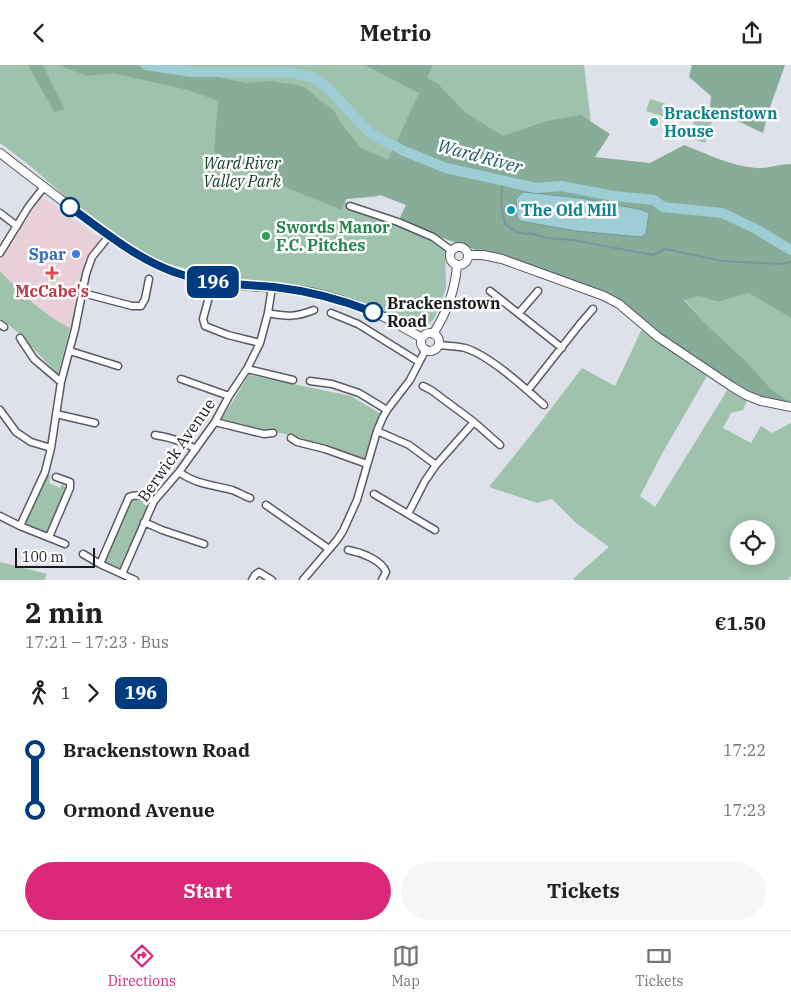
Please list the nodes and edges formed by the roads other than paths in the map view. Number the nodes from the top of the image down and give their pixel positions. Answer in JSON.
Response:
{"nodes":[{"id":1,"x":0,"y":153,"type":"edge"},
{"id":2,"x":44,"y":187,"type":"junction"},
{"id":3,"x":350,"y":205,"type":"dead end"},
{"id":4,"x":0,"y":213,"type":"edge"},
{"id":5,"x":17,"y":226,"type":"junction"},
{"id":6,"x":109,"y":236,"type":"junction"},
{"id":7,"x":452,"y":251,"type":"junction"},
{"id":8,"x":0,"y":253,"type":"edge"},
{"id":9,"x":469,"y":255,"type":"junction"},
{"id":10,"x":457,"y":266,"type":"junction"},
{"id":11,"x":149,"y":279,"type":"dead end"},
{"id":12,"x":272,"y":287,"type":"junction"},
{"id":13,"x":490,"y":291,"type":"dead end"},
{"id":14,"x":538,"y":291,"type":"dead end"},
{"id":15,"x":82,"y":293,"type":"junction"},
{"id":16,"x":209,"y":297,"type":"dead end"},
{"id":17,"x":593,"y":309,"type":"dead end"},
{"id":18,"x":314,"y":310,"type":"dead end"},
{"id":19,"x":268,"y":313,"type":"junction"},
{"id":20,"x":331,"y":313,"type":"dead end"},
{"id":21,"x":519,"y":313,"type":"junction"},
{"id":22,"x":434,"y":334,"type":"junction"},
{"id":23,"x":20,"y":338,"type":"dead end"},
{"id":24,"x":422,"y":338,"type":"junction"},
{"id":25,"x":260,"y":343,"type":"junction"},
{"id":26,"x":438,"y":345,"type":"junction"},
{"id":27,"x":562,"y":347,"type":"junction"},
{"id":28,"x":426,"y":349,"type":"junction"},
{"id":29,"x":70,"y":351,"type":"junction"},
{"id":30,"x":419,"y":362,"type":"junction"},
{"id":31,"x":118,"y":366,"type":"dead end"},
{"id":32,"x":247,"y":369,"type":"junction"},
{"id":33,"x":181,"y":379,"type":"dead end"},
{"id":34,"x":293,"y":380,"type":"dead end"},
{"id":35,"x":310,"y":381,"type":"dead end"},
{"id":36,"x":61,"y":382,"type":"junction"},
{"id":37,"x":423,"y":386,"type":"dead end"},
{"id":38,"x":528,"y":390,"type":"junction"},
{"id":39,"x":229,"y":395,"type":"junction"},
{"id":40,"x":544,"y":405,"type":"dead end"},
{"id":41,"x":791,"y":407,"type":"edge"},
{"id":42,"x":0,"y":410,"type":"edge"},
{"id":43,"x":387,"y":410,"type":"junction"},
{"id":44,"x":56,"y":414,"type":"junction"},
{"id":45,"x":215,"y":422,"type":"junction"},
{"id":46,"x":474,"y":422,"type":"junction"},
{"id":47,"x":95,"y":423,"type":"dead end"},
{"id":48,"x":377,"y":431,"type":"junction"},
{"id":49,"x":273,"y":433,"type":"dead end"},
{"id":50,"x":154,"y":435,"type":"dead end"},
{"id":51,"x":291,"y":438,"type":"dead end"},
{"id":52,"x":500,"y":445,"type":"dead end"},
{"id":53,"x":50,"y":448,"type":"junction"},
{"id":54,"x":196,"y":449,"type":"junction"},
{"id":55,"x":367,"y":464,"type":"junction"},
{"id":56,"x":436,"y":465,"type":"junction"},
{"id":57,"x":179,"y":471,"type":"junction"},
{"id":58,"x":56,"y":477,"type":"dead end"},
{"id":59,"x":374,"y":494,"type":"dead end"},
{"id":60,"x":250,"y":498,"type":"dead end"},
{"id":61,"x":154,"y":501,"type":"junction"},
{"id":62,"x":266,"y":505,"type":"dead end"},
{"id":63,"x":408,"y":513,"type":"junction"},
{"id":64,"x":0,"y":516,"type":"edge"},
{"id":65,"x":144,"y":522,"type":"junction"},
{"id":66,"x":20,"y":526,"type":"junction"},
{"id":67,"x":435,"y":530,"type":"dead end"},
{"id":68,"x":49,"y":537,"type":"junction"},
{"id":69,"x":64,"y":544,"type":"dead end"},
{"id":70,"x":204,"y":544,"type":"dead end"},
{"id":71,"x":329,"y":549,"type":"junction"},
{"id":72,"x":348,"y":550,"type":"dead end"},
{"id":73,"x":84,"y":554,"type":"dead end"},
{"id":74,"x":100,"y":564,"type":"junction"},
{"id":75,"x":122,"y":574,"type":"junction"},
{"id":76,"x":135,"y":580,"type":"edge"},
{"id":77,"x":252,"y":580,"type":"edge"},
{"id":78,"x":272,"y":580,"type":"edge"},
{"id":79,"x":303,"y":580,"type":"edge"},
{"id":80,"x":382,"y":580,"type":"edge"}],
"edges":[{"from":1,"to":2,"type":"street"},
{"from":2,"to":5,"type":"street"},
{"from":2,"to":6,"type":"street"},
{"from":3,"to":7,"type":"street"},
{"from":4,"to":5,"type":"street"},
{"from":5,"to":8,"type":"street"},
{"from":6,"to":12,"type":"street"},
{"from":6,"to":15,"type":"street"},
{"from":7,"to":9,"type":"street"},
{"from":7,"to":10,"type":"street"},
{"from":9,"to":10,"type":"street"},
{"from":9,"to":41,"type":"street"},
{"from":10,"to":22,"type":"street"},
{"from":11,"to":15,"type":"street"},
{"from":12,"to":19,"type":"street","name":"Berwick Avenue"},
{"from":12,"to":24,"type":"street"},
{"from":13,"to":21,"type":"street"},
{"from":14,"to":21,"type":"street"},
{"from":15,"to":29,"type":"street"},
{"from":16,"to":25,"type":"street"},
{"from":17,"to":27,"type":"street"},
{"from":18,"to":19,"type":"street"},
{"from":19,"to":25,"type":"street","name":"Berwick Avenue"},
{"from":20,"to":30,"type":"street"},
{"from":21,"to":27,"type":"street"},
{"from":22,"to":24,"type":"street"},
{"from":22,"to":26,"type":"street"},
{"from":23,"to":36,"type":"street"},
{"from":24,"to":28,"type":"street"},
{"from":25,"to":32,"type":"street","name":"Berwick Avenue"},
{"from":26,"to":28,"type":"street"},
{"from":26,"to":38,"type":"street"},
{"from":27,"to":38,"type":"street"},
{"from":28,"to":30,"type":"street"},
{"from":29,"to":31,"type":"street"},
{"from":29,"to":36,"type":"street"},
{"from":30,"to":43,"type":"street"},
{"from":32,"to":34,"type":"street"},
{"from":32,"to":39,"type":"street","name":"Berwick Avenue"},
{"from":33,"to":39,"type":"street"},
{"from":35,"to":43,"type":"street"},
{"from":36,"to":44,"type":"street"},
{"from":37,"to":46,"type":"street"},
{"from":38,"to":40,"type":"street"},
{"from":39,"to":45,"type":"street","name":"Berwick Avenue"},
{"from":42,"to":53,"type":"street"},
{"from":43,"to":48,"type":"street"},
{"from":44,"to":47,"type":"street"},
{"from":44,"to":53,"type":"street"},
{"from":45,"to":49,"type":"street"},
{"from":45,"to":54,"type":"street","name":"Berwick Avenue"},
{"from":46,"to":52,"type":"street"},
{"from":46,"to":56,"type":"street"},
{"from":48,"to":55,"type":"street"},
{"from":48,"to":56,"type":"street"},
{"from":50,"to":54,"type":"street"},
{"from":51,"to":55,"type":"street"},
{"from":53,"to":66,"type":"street"},
{"from":54,"to":57,"type":"street","name":"Berwick Avenue"},
{"from":55,"to":71,"type":"street"},
{"from":56,"to":63,"type":"street"},
{"from":57,"to":60,"type":"street"},
{"from":57,"to":61,"type":"street","name":"Berwick Avenue"},
{"from":58,"to":68,"type":"street"},
{"from":59,"to":63,"type":"street"},
{"from":61,"to":65,"type":"street","name":"Berwick Avenue"},
{"from":61,"to":74,"type":"street"},
{"from":62,"to":71,"type":"street"},
{"from":63,"to":67,"type":"street"},
{"from":64,"to":66,"type":"street"},
{"from":65,"to":70,"type":"street"},
{"from":65,"to":75,"type":"street","name":"Berwick Avenue"},
{"from":66,"to":68,"type":"street"},
{"from":68,"to":69,"type":"street"},
{"from":71,"to":79,"type":"street"},
{"from":72,"to":80,"type":"street"},
{"from":73,"to":74,"type":"street"},
{"from":74,"to":75,"type":"street"},
{"from":75,"to":76,"type":"street"},
{"from":77,"to":78,"type":"street"}]}
